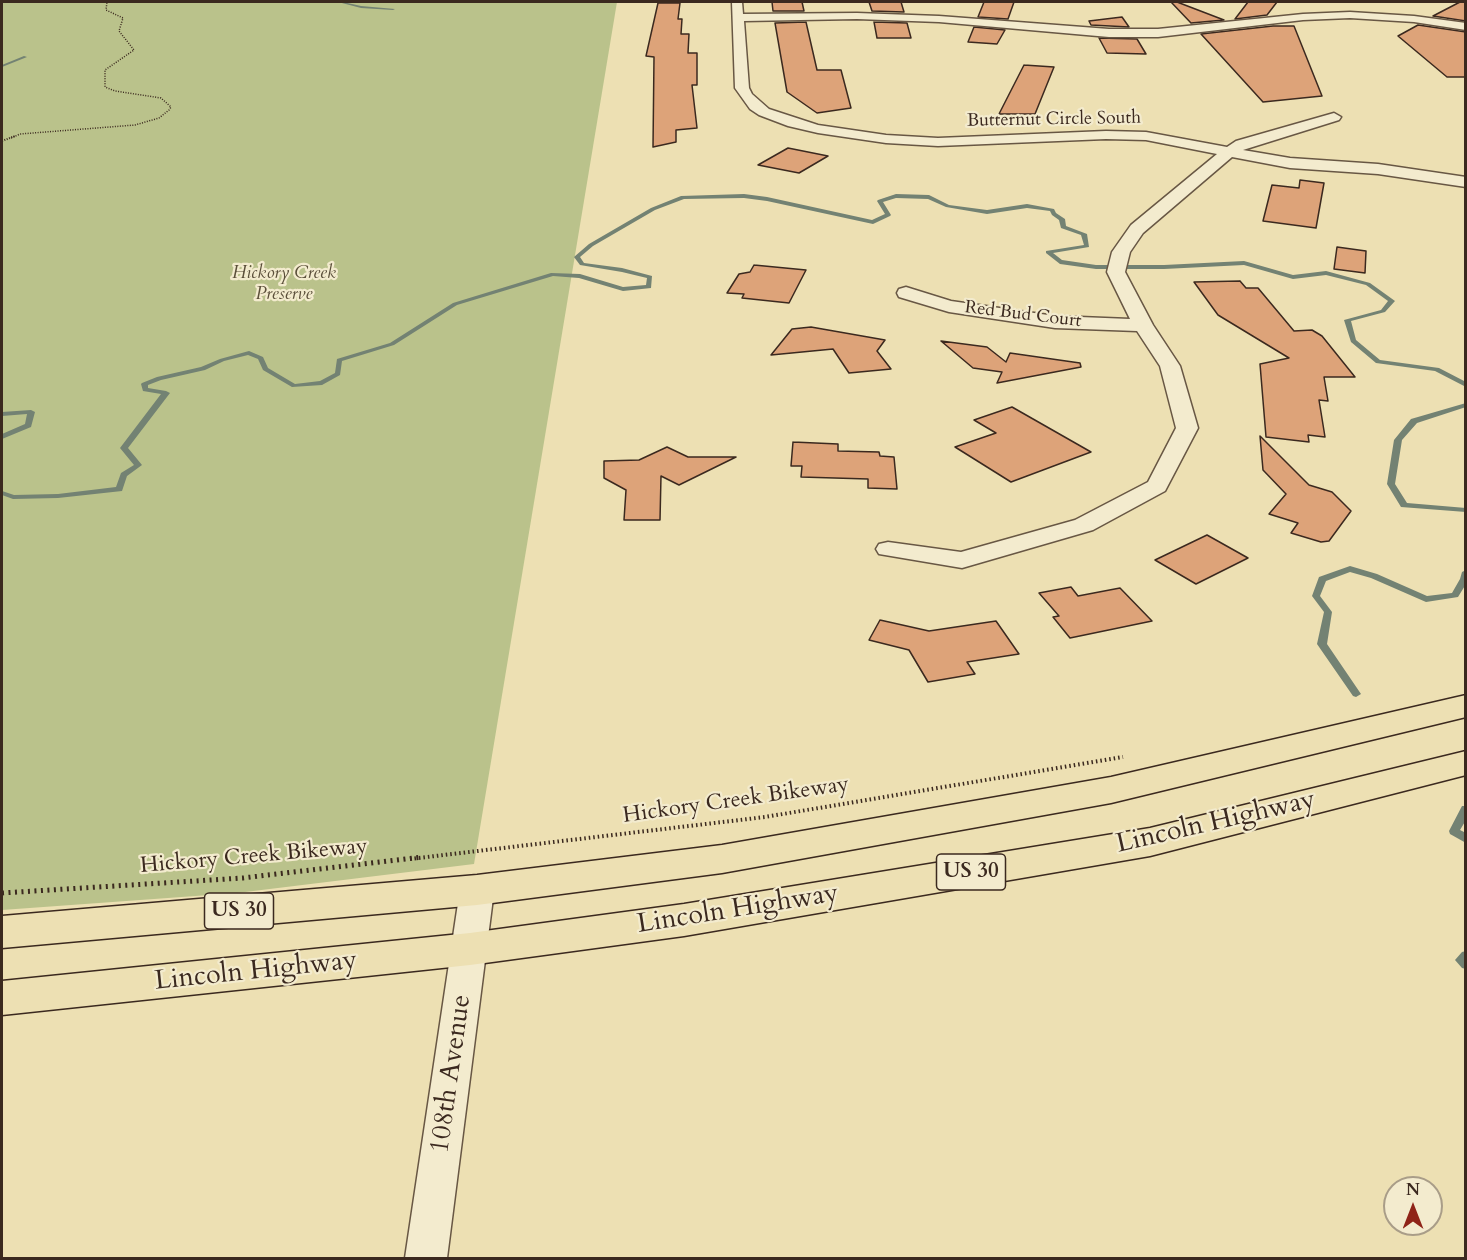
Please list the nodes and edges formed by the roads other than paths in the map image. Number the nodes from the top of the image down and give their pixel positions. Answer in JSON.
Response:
{"nodes":[{"id":1,"x":737,"y":2,"type":"edge"},
{"id":2,"x":1320,"y":6,"type":"dead end"},
{"id":3,"x":1335,"y":15,"type":"junction"},
{"id":4,"x":738,"y":18,"type":"junction"},
{"id":5,"x":1466,"y":27,"type":"edge"},
{"id":6,"x":1334,"y":117,"type":"dead end"},
{"id":7,"x":1232,"y":151,"type":"junction"},
{"id":8,"x":1466,"y":182,"type":"edge"},
{"id":9,"x":906,"y":293,"type":"dead end"},
{"id":10,"x":1143,"y":325,"type":"junction"},
{"id":11,"x":888,"y":549,"type":"dead end"},
{"id":12,"x":1466,"y":706,"type":"edge"},
{"id":13,"x":1466,"y":764,"type":"edge"},
{"id":14,"x":477,"y":890,"type":"junction"},
{"id":15,"x":2,"y":932,"type":"edge"},
{"id":16,"x":470,"y":949,"type":"junction"},
{"id":17,"x":2,"y":998,"type":"edge"},
{"id":18,"x":426,"y":1258,"type":"edge"}],
"edges":[{"from":1,"to":4,"type":"street","name":"Butternut Circle South"},
{"from":2,"to":3,"type":"street"},
{"from":3,"to":4,"type":"street"},
{"from":3,"to":5,"type":"street"},
{"from":4,"to":7,"type":"street","name":"Butternut Circle South"},
{"from":6,"to":7,"type":"street"},
{"from":7,"to":8,"type":"street","name":"Butternut Circle South"},
{"from":7,"to":10,"type":"street"},
{"from":9,"to":10,"type":"street","name":"Red Bud Court"},
{"from":10,"to":11,"type":"street"},
{"from":12,"to":14,"type":"main road","number":"US 30"},
{"from":13,"to":16,"type":"main road","name":"Lincoln Highway","number":"US 30"},
{"from":14,"to":15,"type":"main road","number":"US 30"},
{"from":14,"to":16,"type":"street","name":"108th Avenue"},
{"from":16,"to":17,"type":"main road","name":"Lincoln Highway","number":"US 30"},
{"from":16,"to":18,"type":"street","name":"108th Avenue"}]}
